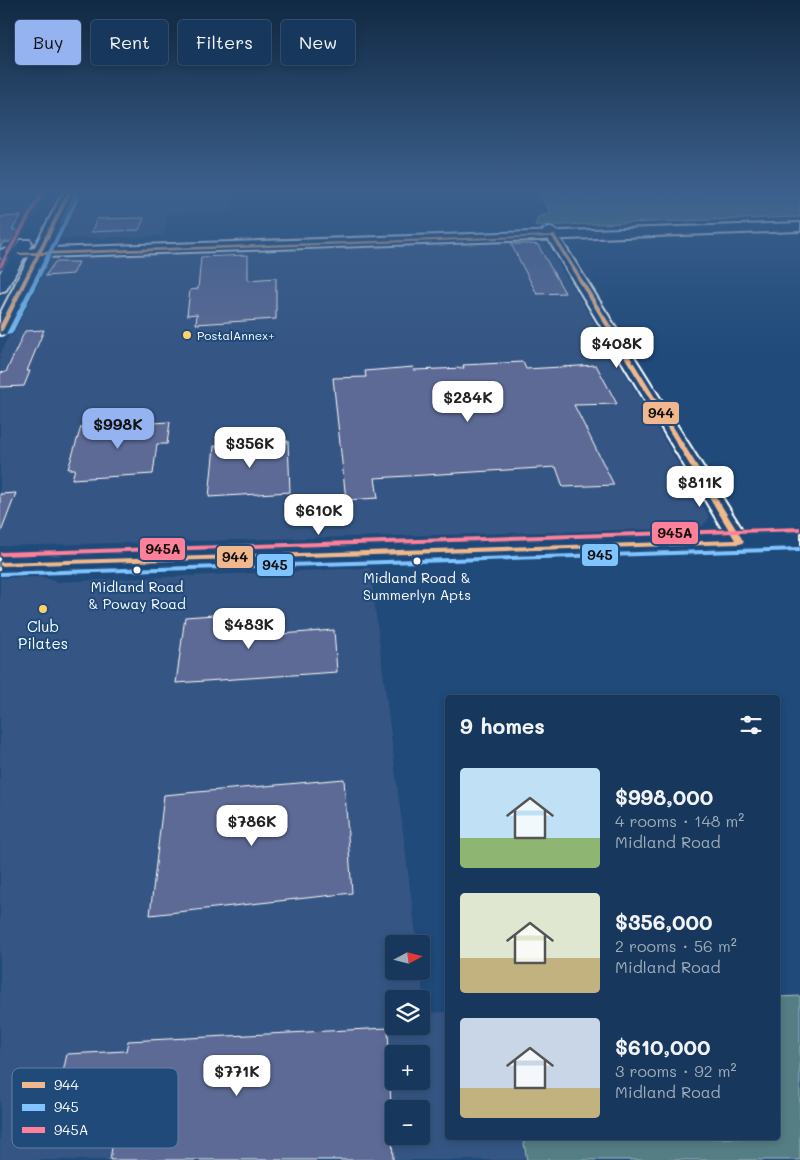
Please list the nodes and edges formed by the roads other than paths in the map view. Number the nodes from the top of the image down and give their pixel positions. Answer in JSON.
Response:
{"nodes":[{"id":1,"x":23,"y":247,"type":"edge"},
{"id":2,"x":41,"y":247,"type":"edge"},
{"id":3,"x":138,"y":247,"type":"edge"},
{"id":4,"x":210,"y":247,"type":"edge"},
{"id":5,"x":334,"y":247,"type":"edge"},
{"id":6,"x":347,"y":247,"type":"edge"},
{"id":7,"x":453,"y":247,"type":"edge"},
{"id":8,"x":560,"y":247,"type":"edge"},
{"id":9,"x":0,"y":248,"type":"edge"},
{"id":10,"x":21,"y":250,"type":"junction"},
{"id":11,"x":40,"y":250,"type":"junction"},
{"id":12,"x":455,"y":251,"type":"dead end"},
{"id":13,"x":0,"y":254,"type":"edge"},
{"id":14,"x":0,"y":287,"type":"edge"},
{"id":15,"x":0,"y":330,"type":"edge"},
{"id":16,"x":800,"y":539,"type":"edge"},
{"id":17,"x":740,"y":542,"type":"junction"},
{"id":18,"x":0,"y":564,"type":"edge"}],
"edges":[{"from":1,"to":10,"type":"main road"},
{"from":2,"to":11,"type":"main road"},
{"from":3,"to":11,"type":"main road"},
{"from":4,"to":11,"type":"main road"},
{"from":5,"to":6,"type":"main road"},
{"from":7,"to":12,"type":"main road"},
{"from":8,"to":17,"type":"street"},
{"from":9,"to":10,"type":"main road"},
{"from":10,"to":11,"type":"main road"},
{"from":10,"to":13,"type":"main road"},
{"from":10,"to":14,"type":"main road"},
{"from":11,"to":15,"type":"main road"},
{"from":16,"to":17,"type":"main road"},
{"from":17,"to":18,"type":"main road"}]}
